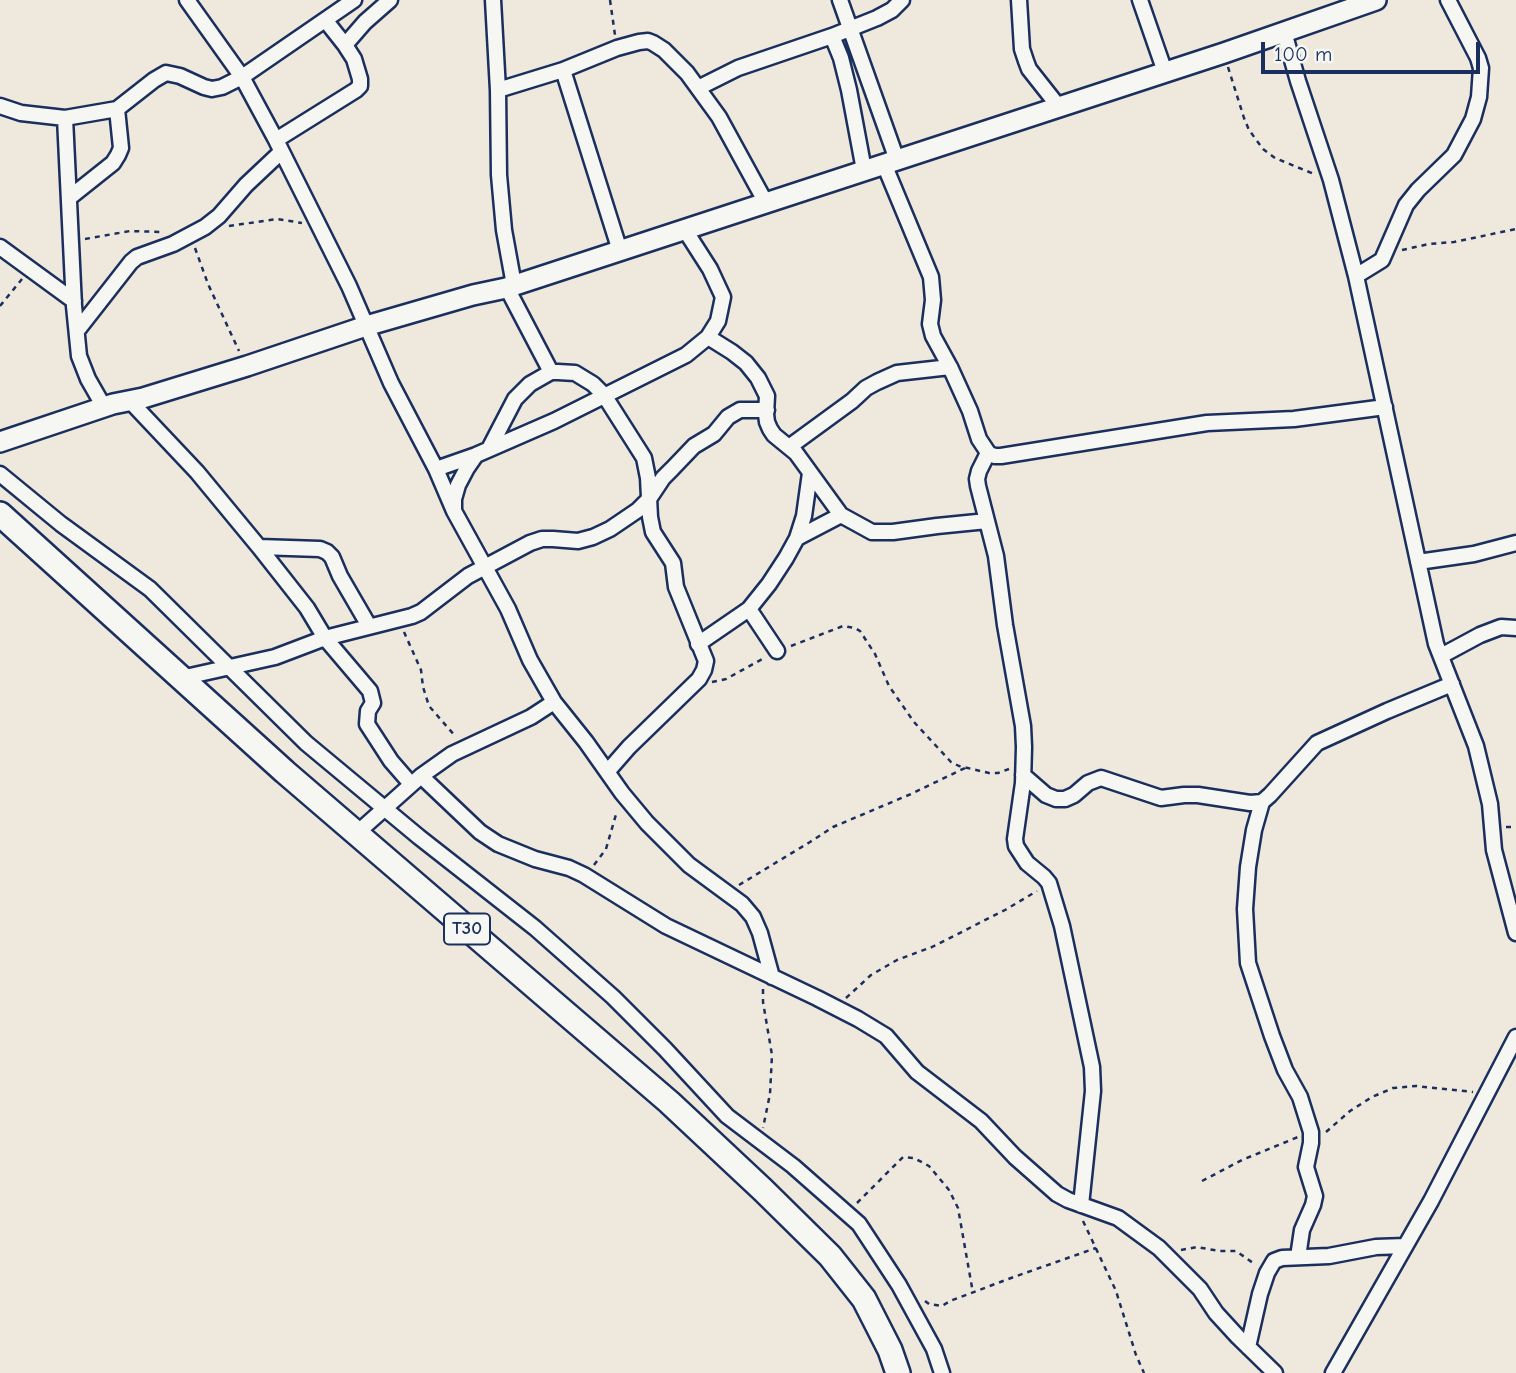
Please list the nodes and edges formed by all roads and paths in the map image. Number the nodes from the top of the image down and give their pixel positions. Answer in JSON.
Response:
{"nodes":[{"id":1,"x":187,"y":0,"type":"edge"},
{"id":2,"x":354,"y":0,"type":"edge"},
{"id":3,"x":390,"y":0,"type":"edge"},
{"id":4,"x":493,"y":0,"type":"edge"},
{"id":5,"x":610,"y":0,"type":"edge"},
{"id":6,"x":840,"y":0,"type":"edge"},
{"id":7,"x":902,"y":0,"type":"edge"},
{"id":8,"x":1019,"y":0,"type":"edge"},
{"id":9,"x":1140,"y":0,"type":"edge"},
{"id":10,"x":1376,"y":0,"type":"edge"},
{"id":11,"x":1448,"y":0,"type":"edge"},
{"id":12,"x":326,"y":21,"type":"junction"},
{"id":13,"x":850,"y":28,"type":"junction"},
{"id":14,"x":1284,"y":32,"type":"junction"},
{"id":15,"x":832,"y":36,"type":"junction"},
{"id":16,"x":345,"y":45,"type":"junction"},
{"id":17,"x":617,"y":48,"type":"junction"},
{"id":18,"x":1224,"y":53,"type":"junction"},
{"id":19,"x":563,"y":70,"type":"junction"},
{"id":20,"x":1165,"y":72,"type":"junction"},
{"id":21,"x":242,"y":77,"type":"junction"},
{"id":22,"x":698,"y":88,"type":"junction"},
{"id":23,"x":498,"y":90,"type":"junction"},
{"id":24,"x":0,"y":106,"type":"edge"},
{"id":25,"x":1059,"y":107,"type":"junction"},
{"id":26,"x":117,"y":109,"type":"junction"},
{"id":27,"x":65,"y":118,"type":"junction"},
{"id":28,"x":279,"y":146,"type":"junction"},
{"id":29,"x":890,"y":162,"type":"junction"},
{"id":30,"x":864,"y":170,"type":"junction"},
{"id":31,"x":1331,"y":180,"type":"junction"},
{"id":32,"x":69,"y":198,"type":"junction"},
{"id":33,"x":766,"y":203,"type":"junction"},
{"id":34,"x":205,"y":227,"type":"junction"},
{"id":35,"x":320,"y":228,"type":"junction"},
{"id":36,"x":1516,"y":229,"type":"edge"},
{"id":37,"x":685,"y":230,"type":"junction"},
{"id":38,"x":164,"y":232,"type":"dead end"},
{"id":39,"x":189,"y":236,"type":"junction"},
{"id":40,"x":71,"y":242,"type":"junction"},
{"id":41,"x":0,"y":247,"type":"edge"},
{"id":42,"x":620,"y":251,"type":"junction"},
{"id":43,"x":1383,"y":258,"type":"junction"},
{"id":44,"x":31,"y":269,"type":"junction"},
{"id":45,"x":1356,"y":276,"type":"junction"},
{"id":46,"x":511,"y":287,"type":"junction"},
{"id":47,"x":74,"y":301,"type":"junction"},
{"id":48,"x":0,"y":306,"type":"edge"},
{"id":49,"x":366,"y":326,"type":"junction"},
{"id":50,"x":77,"y":331,"type":"junction"},
{"id":51,"x":708,"y":337,"type":"junction"},
{"id":52,"x":247,"y":366,"type":"junction"},
{"id":53,"x":950,"y":366,"type":"junction"},
{"id":54,"x":551,"y":372,"type":"junction"},
{"id":55,"x":604,"y":395,"type":"junction"},
{"id":56,"x":130,"y":401,"type":"junction"},
{"id":57,"x":104,"y":407,"type":"junction"},
{"id":58,"x":1385,"y":407,"type":"junction"},
{"id":59,"x":767,"y":411,"type":"junction"},
{"id":60,"x":0,"y":442,"type":"edge"},
{"id":61,"x":789,"y":447,"type":"junction"},
{"id":62,"x":483,"y":452,"type":"junction"},
{"id":63,"x":988,"y":453,"type":"junction"},
{"id":64,"x":436,"y":469,"type":"junction"},
{"id":65,"x":810,"y":473,"type":"junction"},
{"id":66,"x":0,"y":474,"type":"edge"},
{"id":67,"x":649,"y":499,"type":"junction"},
{"id":68,"x":454,"y":511,"type":"junction"},
{"id":69,"x":0,"y":514,"type":"edge"},
{"id":70,"x":841,"y":515,"type":"junction"},
{"id":71,"x":987,"y":521,"type":"junction"},
{"id":72,"x":797,"y":538,"type":"junction"},
{"id":73,"x":1516,"y":543,"type":"edge"},
{"id":74,"x":259,"y":547,"type":"junction"},
{"id":75,"x":1418,"y":562,"type":"junction"},
{"id":76,"x":486,"y":566,"type":"junction"},
{"id":77,"x":749,"y":609,"type":"junction"},
{"id":78,"x":399,"y":619,"type":"junction"},
{"id":79,"x":369,"y":626,"type":"junction"},
{"id":80,"x":1516,"y":628,"type":"edge"},
{"id":81,"x":325,"y":638,"type":"junction"},
{"id":82,"x":698,"y":644,"type":"junction"},
{"id":83,"x":777,"y":651,"type":"junction"},
{"id":84,"x":1441,"y":656,"type":"junction"},
{"id":85,"x":230,"y":668,"type":"junction"},
{"id":86,"x":181,"y":678,"type":"junction"},
{"id":87,"x":699,"y":679,"type":"junction"},
{"id":88,"x":1452,"y":684,"type":"junction"},
{"id":89,"x":554,"y":702,"type":"junction"},
{"id":90,"x":466,"y":747,"type":"junction"},
{"id":91,"x":966,"y":768,"type":"junction"},
{"id":92,"x":1023,"y":770,"type":"junction"},
{"id":93,"x":608,"y":772,"type":"junction"},
{"id":94,"x":416,"y":780,"type":"junction"},
{"id":95,"x":622,"y":793,"type":"junction"},
{"id":96,"x":1262,"y":802,"type":"junction"},
{"id":97,"x":386,"y":809,"type":"junction"},
{"id":98,"x":357,"y":833,"type":"junction"},
{"id":99,"x":584,"y":875,"type":"junction"},
{"id":100,"x":1049,"y":883,"type":"junction"},
{"id":101,"x":727,"y":892,"type":"junction"},
{"id":102,"x":1516,"y":933,"type":"edge"},
{"id":103,"x":768,"y":975,"type":"junction"},
{"id":104,"x":836,"y":1008,"type":"junction"},
{"id":105,"x":1516,"y":1037,"type":"edge"},
{"id":106,"x":1489,"y":1088,"type":"junction"},
{"id":107,"x":1311,"y":1137,"type":"junction"},
{"id":108,"x":761,"y":1141,"type":"junction"},
{"id":109,"x":1202,"y":1181,"type":"dead end"},
{"id":110,"x":1077,"y":1204,"type":"junction"},
{"id":111,"x":847,"y":1213,"type":"junction"},
{"id":112,"x":1405,"y":1245,"type":"junction"},
{"id":113,"x":1096,"y":1248,"type":"junction"},
{"id":114,"x":1166,"y":1254,"type":"junction"},
{"id":115,"x":1297,"y":1257,"type":"junction"},
{"id":116,"x":1267,"y":1273,"type":"junction"},
{"id":117,"x":899,"y":1285,"type":"junction"},
{"id":118,"x":973,"y":1293,"type":"junction"},
{"id":119,"x":1248,"y":1347,"type":"junction"},
{"id":120,"x":898,"y":1373,"type":"edge"},
{"id":121,"x":942,"y":1373,"type":"edge"},
{"id":122,"x":1144,"y":1373,"type":"edge"},
{"id":123,"x":1275,"y":1373,"type":"edge"},
{"id":124,"x":1333,"y":1373,"type":"edge"}],
"edges":[{"from":1,"to":21,"type":"street"},
{"from":2,"to":12,"type":"street"},
{"from":3,"to":16,"type":"street"},
{"from":4,"to":23,"type":"street"},
{"from":5,"to":17,"type":"path"},
{"from":6,"to":13,"type":"street"},
{"from":7,"to":13,"type":"street"},
{"from":8,"to":25,"type":"street"},
{"from":9,"to":20,"type":"street"},
{"from":10,"to":14,"type":"street"},
{"from":11,"to":43,"type":"street"},
{"from":12,"to":16,"type":"street"},
{"from":12,"to":21,"type":"street"},
{"from":13,"to":15,"type":"street"},
{"from":13,"to":29,"type":"street"},
{"from":14,"to":18,"type":"street"},
{"from":14,"to":31,"type":"street"},
{"from":15,"to":22,"type":"street"},
{"from":15,"to":30,"type":"street"},
{"from":16,"to":28,"type":"street"},
{"from":17,"to":19,"type":"street"},
{"from":17,"to":22,"type":"street"},
{"from":18,"to":20,"type":"street"},
{"from":18,"to":31,"type":"path"},
{"from":19,"to":23,"type":"street"},
{"from":19,"to":42,"type":"street"},
{"from":20,"to":25,"type":"street"},
{"from":21,"to":26,"type":"street"},
{"from":21,"to":28,"type":"street"},
{"from":22,"to":33,"type":"street"},
{"from":23,"to":46,"type":"street"},
{"from":24,"to":27,"type":"street"},
{"from":25,"to":29,"type":"street"},
{"from":26,"to":27,"type":"street"},
{"from":26,"to":32,"type":"street"},
{"from":27,"to":32,"type":"street"},
{"from":28,"to":34,"type":"street"},
{"from":28,"to":35,"type":"street"},
{"from":29,"to":30,"type":"street"},
{"from":29,"to":53,"type":"street"},
{"from":30,"to":33,"type":"street"},
{"from":31,"to":45,"type":"street"},
{"from":32,"to":40,"type":"street"},
{"from":33,"to":37,"type":"street"},
{"from":34,"to":35,"type":"path"},
{"from":34,"to":39,"type":"street"},
{"from":35,"to":49,"type":"street"},
{"from":36,"to":43,"type":"path"},
{"from":37,"to":42,"type":"street"},
{"from":37,"to":51,"type":"street"},
{"from":38,"to":40,"type":"path"},
{"from":39,"to":50,"type":"street"},
{"from":39,"to":52,"type":"path"},
{"from":40,"to":47,"type":"street"},
{"from":41,"to":44,"type":"street"},
{"from":42,"to":46,"type":"street"},
{"from":43,"to":45,"type":"street"},
{"from":44,"to":47,"type":"street"},
{"from":44,"to":48,"type":"path"},
{"from":45,"to":58,"type":"street"},
{"from":46,"to":49,"type":"street"},
{"from":46,"to":54,"type":"street"},
{"from":47,"to":50,"type":"street"},
{"from":49,"to":52,"type":"street"},
{"from":49,"to":64,"type":"street"},
{"from":50,"to":57,"type":"street"},
{"from":51,"to":55,"type":"street"},
{"from":51,"to":59,"type":"street"},
{"from":52,"to":56,"type":"street"},
{"from":53,"to":61,"type":"street"},
{"from":53,"to":63,"type":"street"},
{"from":54,"to":55,"type":"street"},
{"from":54,"to":62,"type":"street"},
{"from":55,"to":62,"type":"street"},
{"from":55,"to":67,"type":"street"},
{"from":56,"to":57,"type":"street"},
{"from":56,"to":74,"type":"street"},
{"from":57,"to":60,"type":"street"},
{"from":58,"to":63,"type":"street"},
{"from":58,"to":75,"type":"street"},
{"from":59,"to":61,"type":"street"},
{"from":59,"to":67,"type":"street"},
{"from":61,"to":65,"type":"street"},
{"from":62,"to":64,"type":"street"},
{"from":62,"to":68,"type":"street"},
{"from":63,"to":71,"type":"street"},
{"from":64,"to":68,"type":"street"},
{"from":65,"to":70,"type":"street"},
{"from":65,"to":72,"type":"street"},
{"from":66,"to":85,"type":"street"},
{"from":67,"to":76,"type":"street"},
{"from":67,"to":82,"type":"street"},
{"from":68,"to":76,"type":"street"},
{"from":69,"to":86,"type":"main road","number":"T30"},
{"from":70,"to":71,"type":"street"},
{"from":70,"to":72,"type":"street"},
{"from":71,"to":92,"type":"street"},
{"from":72,"to":77,"type":"street"},
{"from":73,"to":75,"type":"street"},
{"from":74,"to":79,"type":"street"},
{"from":74,"to":81,"type":"street"},
{"from":75,"to":84,"type":"street"},
{"from":76,"to":78,"type":"street"},
{"from":76,"to":89,"type":"street"},
{"from":77,"to":82,"type":"street"},
{"from":77,"to":83,"type":"street"},
{"from":78,"to":79,"type":"street"},
{"from":78,"to":90,"type":"path"},
{"from":79,"to":81,"type":"street"},
{"from":80,"to":84,"type":"street"},
{"from":81,"to":85,"type":"street"},
{"from":81,"to":94,"type":"street"},
{"from":82,"to":87,"type":"street"},
{"from":83,"to":87,"type":"path"},
{"from":83,"to":91,"type":"path"},
{"from":84,"to":88,"type":"street"},
{"from":85,"to":86,"type":"street"},
{"from":85,"to":97,"type":"street"},
{"from":86,"to":98,"type":"main road","number":"T30"},
{"from":87,"to":93,"type":"street"},
{"from":88,"to":96,"type":"street"},
{"from":88,"to":102,"type":"street"},
{"from":89,"to":90,"type":"street"},
{"from":89,"to":93,"type":"street"},
{"from":90,"to":94,"type":"street"},
{"from":91,"to":92,"type":"path"},
{"from":91,"to":101,"type":"path"},
{"from":92,"to":96,"type":"street"},
{"from":92,"to":100,"type":"street"},
{"from":93,"to":95,"type":"street"},
{"from":94,"to":97,"type":"street"},
{"from":94,"to":99,"type":"street"},
{"from":95,"to":99,"type":"path"},
{"from":95,"to":101,"type":"street"},
{"from":96,"to":107,"type":"street"},
{"from":97,"to":98,"type":"street"},
{"from":97,"to":108,"type":"street"},
{"from":98,"to":120,"type":"main road","number":"T30"},
{"from":99,"to":103,"type":"street"},
{"from":100,"to":104,"type":"path"},
{"from":100,"to":110,"type":"street"},
{"from":101,"to":103,"type":"street"},
{"from":103,"to":104,"type":"street"},
{"from":103,"to":108,"type":"path"},
{"from":104,"to":110,"type":"street"},
{"from":105,"to":106,"type":"street"},
{"from":106,"to":107,"type":"path"},
{"from":106,"to":112,"type":"street"},
{"from":107,"to":109,"type":"path"},
{"from":107,"to":115,"type":"street"},
{"from":108,"to":111,"type":"street"},
{"from":110,"to":113,"type":"path"},
{"from":110,"to":114,"type":"street"},
{"from":111,"to":117,"type":"street"},
{"from":111,"to":118,"type":"path"},
{"from":112,"to":115,"type":"street"},
{"from":112,"to":124,"type":"street"},
{"from":113,"to":118,"type":"path"},
{"from":113,"to":122,"type":"path"},
{"from":114,"to":116,"type":"path"},
{"from":114,"to":119,"type":"street"},
{"from":115,"to":116,"type":"street"},
{"from":116,"to":119,"type":"street"},
{"from":117,"to":118,"type":"path"},
{"from":117,"to":121,"type":"street"},
{"from":119,"to":123,"type":"street"}]}
